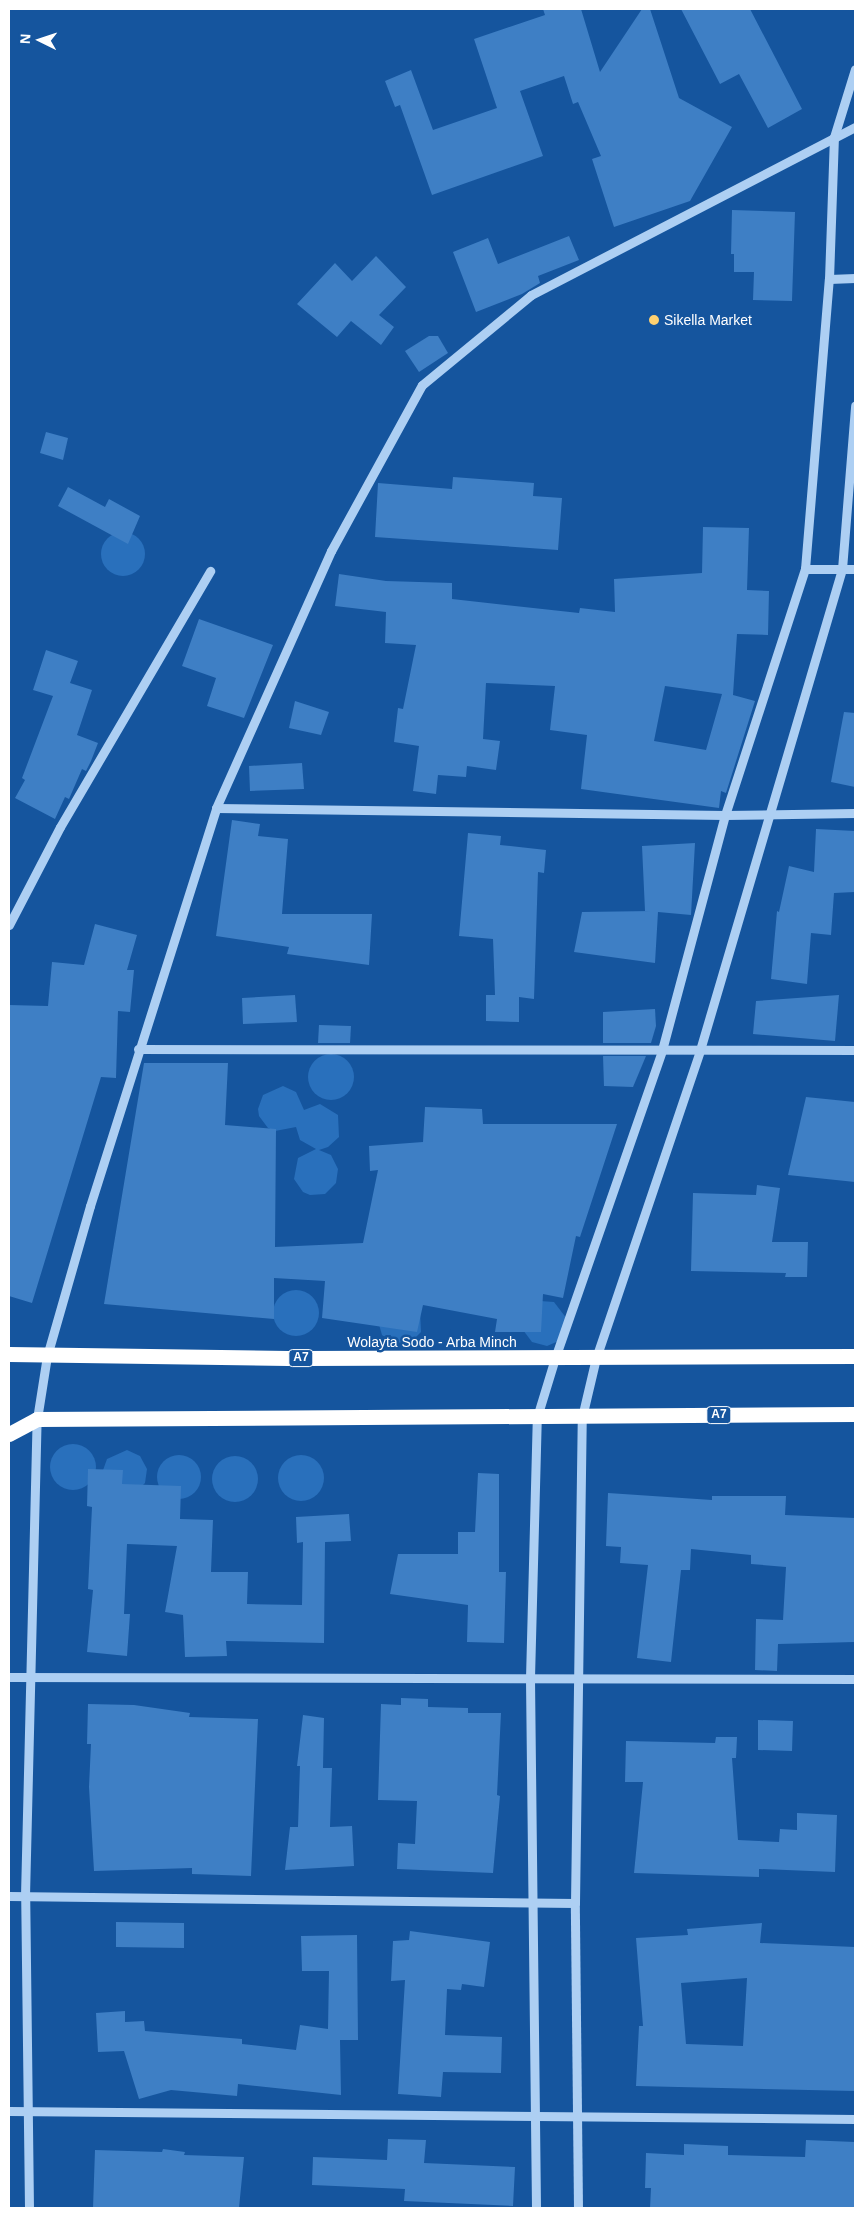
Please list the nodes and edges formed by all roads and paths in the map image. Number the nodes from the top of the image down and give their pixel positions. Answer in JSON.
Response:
{"nodes":[{"id":1,"x":855,"y":69,"type":"edge"},
{"id":2,"x":854,"y":88,"type":"edge"},
{"id":3,"x":855,"y":127,"type":"edge"},
{"id":4,"x":834,"y":137,"type":"junction"},
{"id":5,"x":855,"y":278,"type":"edge"},
{"id":6,"x":829,"y":279,"type":"junction"},
{"id":7,"x":855,"y":406,"type":"edge"},
{"id":8,"x":805,"y":568,"type":"junction"},
{"id":9,"x":842,"y":569,"type":"junction"},
{"id":10,"x":855,"y":569,"type":"edge"},
{"id":11,"x":210,"y":571,"type":"dead end"},
{"id":12,"x":216,"y":808,"type":"junction"},
{"id":13,"x":771,"y":813,"type":"junction"},
{"id":14,"x":855,"y":813,"type":"edge"},
{"id":15,"x":725,"y":815,"type":"junction"},
{"id":16,"x":9,"y":925,"type":"edge"},
{"id":17,"x":138,"y":1049,"type":"junction"},
{"id":18,"x":662,"y":1050,"type":"junction"},
{"id":19,"x":700,"y":1050,"type":"junction"},
{"id":20,"x":855,"y":1050,"type":"edge"},
{"id":21,"x":9,"y":1354,"type":"edge"},
{"id":22,"x":47,"y":1356,"type":"junction"},
{"id":23,"x":855,"y":1356,"type":"edge"},
{"id":24,"x":555,"y":1358,"type":"junction"},
{"id":25,"x":596,"y":1358,"type":"junction"},
{"id":26,"x":855,"y":1414,"type":"edge"},
{"id":27,"x":537,"y":1417,"type":"junction"},
{"id":28,"x":582,"y":1417,"type":"junction"},
{"id":29,"x":38,"y":1419,"type":"junction"},
{"id":30,"x":9,"y":1434,"type":"edge"},
{"id":31,"x":31,"y":1676,"type":"junction"},
{"id":32,"x":9,"y":1677,"type":"edge"},
{"id":33,"x":530,"y":1678,"type":"junction"},
{"id":34,"x":855,"y":1679,"type":"edge"},
{"id":35,"x":577,"y":1680,"type":"junction"},
{"id":36,"x":9,"y":1896,"type":"edge"},
{"id":37,"x":25,"y":1896,"type":"junction"},
{"id":38,"x":532,"y":1902,"type":"junction"},
{"id":39,"x":575,"y":1902,"type":"junction"},
{"id":40,"x":9,"y":2111,"type":"edge"},
{"id":41,"x":28,"y":2112,"type":"junction"},
{"id":42,"x":534,"y":2117,"type":"junction"},
{"id":43,"x":576,"y":2117,"type":"junction"},
{"id":44,"x":855,"y":2119,"type":"edge"},
{"id":45,"x":29,"y":2208,"type":"edge"},
{"id":46,"x":536,"y":2208,"type":"edge"},
{"id":47,"x":578,"y":2208,"type":"edge"}],
"edges":[{"from":1,"to":2,"type":"street"},
{"from":2,"to":4,"type":"street"},
{"from":3,"to":4,"type":"street"},
{"from":4,"to":6,"type":"street"},
{"from":4,"to":12,"type":"street"},
{"from":5,"to":6,"type":"street"},
{"from":6,"to":8,"type":"street"},
{"from":7,"to":9,"type":"street"},
{"from":8,"to":9,"type":"street"},
{"from":8,"to":15,"type":"street"},
{"from":9,"to":10,"type":"street"},
{"from":9,"to":13,"type":"street"},
{"from":11,"to":16,"type":"street"},
{"from":12,"to":15,"type":"street"},
{"from":12,"to":17,"type":"street"},
{"from":13,"to":14,"type":"street"},
{"from":13,"to":15,"type":"street"},
{"from":13,"to":19,"type":"street"},
{"from":15,"to":18,"type":"street"},
{"from":17,"to":18,"type":"street"},
{"from":17,"to":22,"type":"street"},
{"from":18,"to":19,"type":"street"},
{"from":18,"to":24,"type":"street"},
{"from":19,"to":20,"type":"street"},
{"from":19,"to":25,"type":"street"},
{"from":21,"to":22,"type":"highway","name":"Wolayta Sodo - Arba Minch","number":"A7"},
{"from":22,"to":24,"type":"highway","name":"Wolayta Sodo - Arba Minch","number":"A7"},
{"from":22,"to":29,"type":"street"},
{"from":23,"to":25,"type":"highway","name":"Wolayta Sodo - Arba Minch","number":"A7"},
{"from":24,"to":25,"type":"highway","name":"Wolayta Sodo - Arba Minch","number":"A7"},
{"from":24,"to":27,"type":"street"},
{"from":25,"to":28,"type":"street"},
{"from":26,"to":28,"type":"highway","number":"A7"},
{"from":27,"to":28,"type":"highway","number":"A7"},
{"from":27,"to":29,"type":"highway","number":"A7"},
{"from":27,"to":33,"type":"street"},
{"from":28,"to":35,"type":"street"},
{"from":29,"to":30,"type":"highway","number":"A7"},
{"from":29,"to":31,"type":"street"},
{"from":31,"to":32,"type":"street"},
{"from":31,"to":33,"type":"street"},
{"from":31,"to":37,"type":"street"},
{"from":33,"to":35,"type":"street"},
{"from":33,"to":38,"type":"street"},
{"from":34,"to":35,"type":"street"},
{"from":35,"to":39,"type":"street"},
{"from":36,"to":37,"type":"street"},
{"from":37,"to":38,"type":"street"},
{"from":37,"to":41,"type":"street"},
{"from":38,"to":39,"type":"street"},
{"from":38,"to":42,"type":"street"},
{"from":39,"to":43,"type":"street"},
{"from":40,"to":41,"type":"street"},
{"from":41,"to":42,"type":"street"},
{"from":41,"to":45,"type":"street"},
{"from":42,"to":43,"type":"street"},
{"from":42,"to":46,"type":"street"},
{"from":43,"to":44,"type":"street"},
{"from":43,"to":47,"type":"street"}]}
